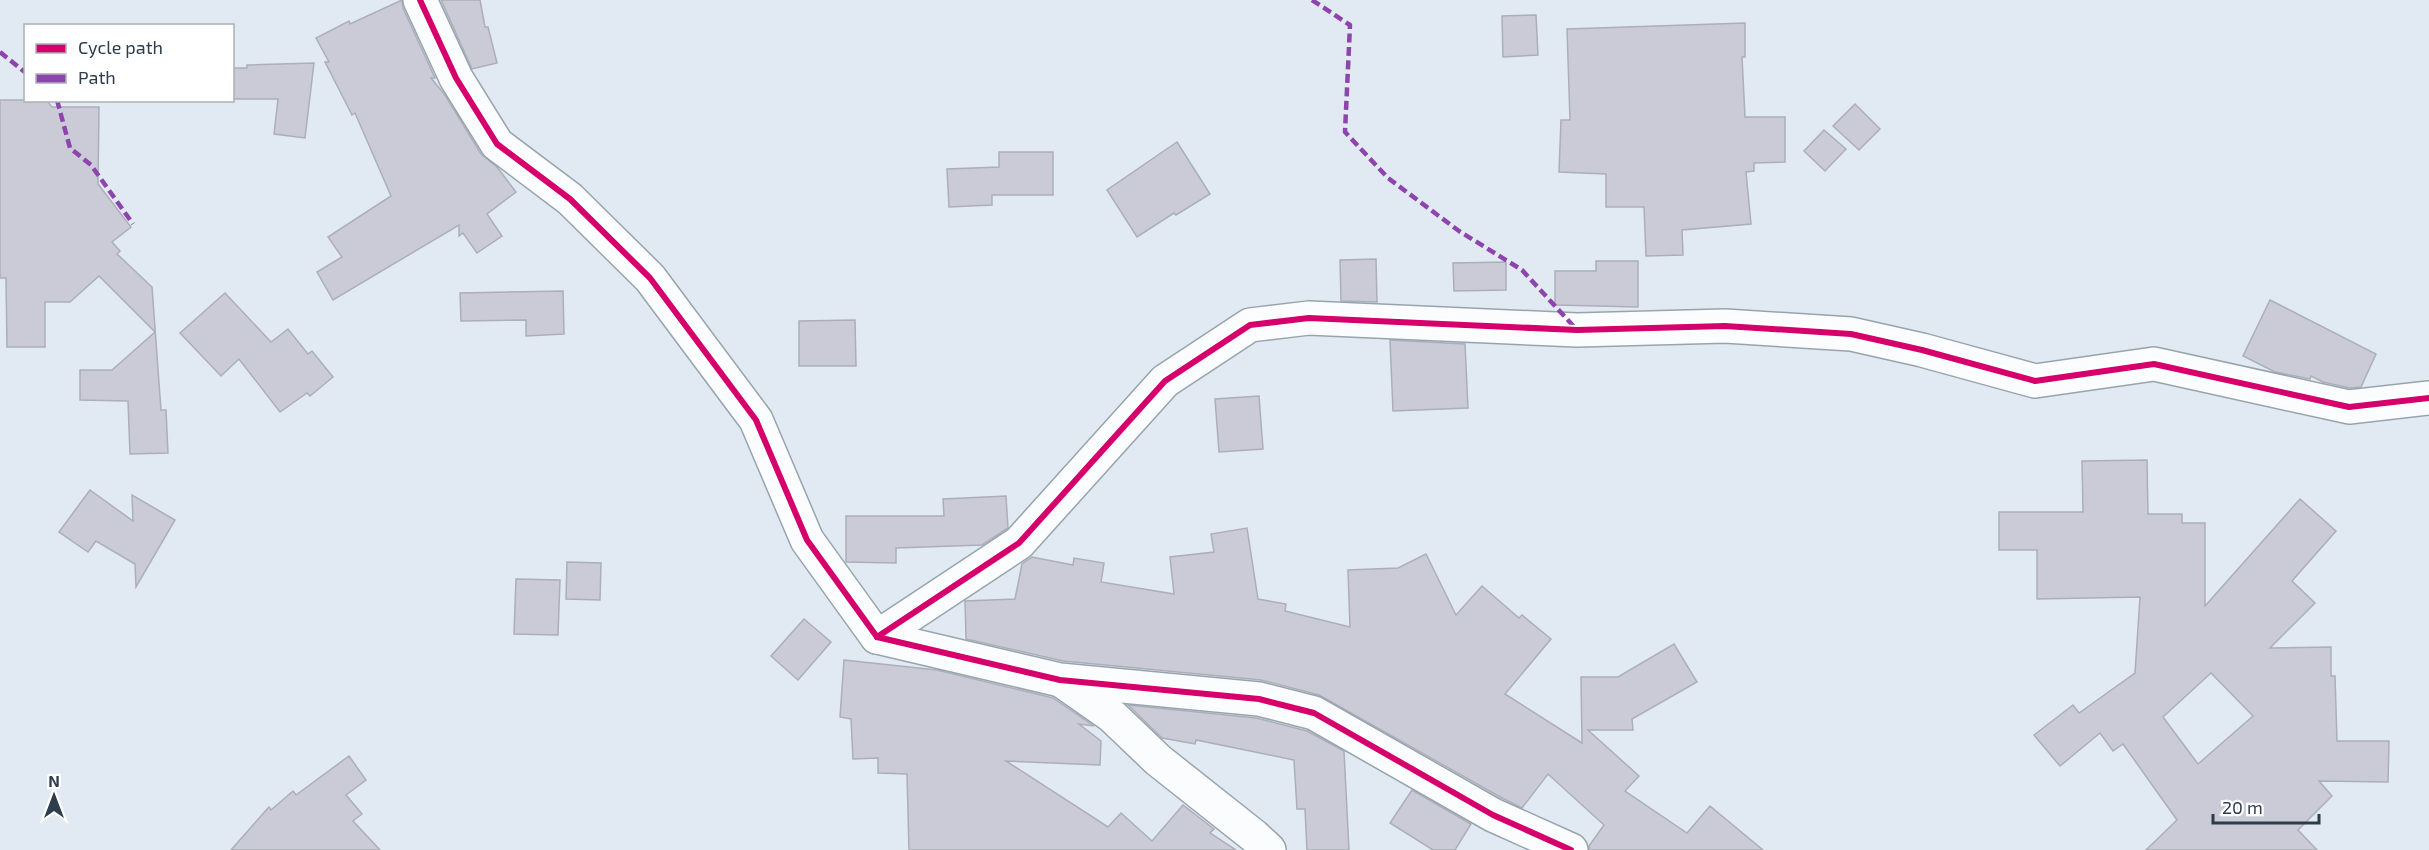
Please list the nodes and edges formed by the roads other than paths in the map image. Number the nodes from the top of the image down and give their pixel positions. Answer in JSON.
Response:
{"nodes":[{"id":1,"x":420,"y":0,"type":"edge"},
{"id":2,"x":2429,"y":398,"type":"edge"},
{"id":3,"x":877,"y":637,"type":"junction"},
{"id":4,"x":1060,"y":680,"type":"junction"},
{"id":5,"x":1269,"y":850,"type":"edge"},
{"id":6,"x":1571,"y":850,"type":"edge"}],
"edges":[{"from":1,"to":3,"type":"street"},
{"from":2,"to":3,"type":"street"},
{"from":3,"to":4,"type":"street"},
{"from":4,"to":5,"type":"street"},
{"from":4,"to":6,"type":"street"}]}
